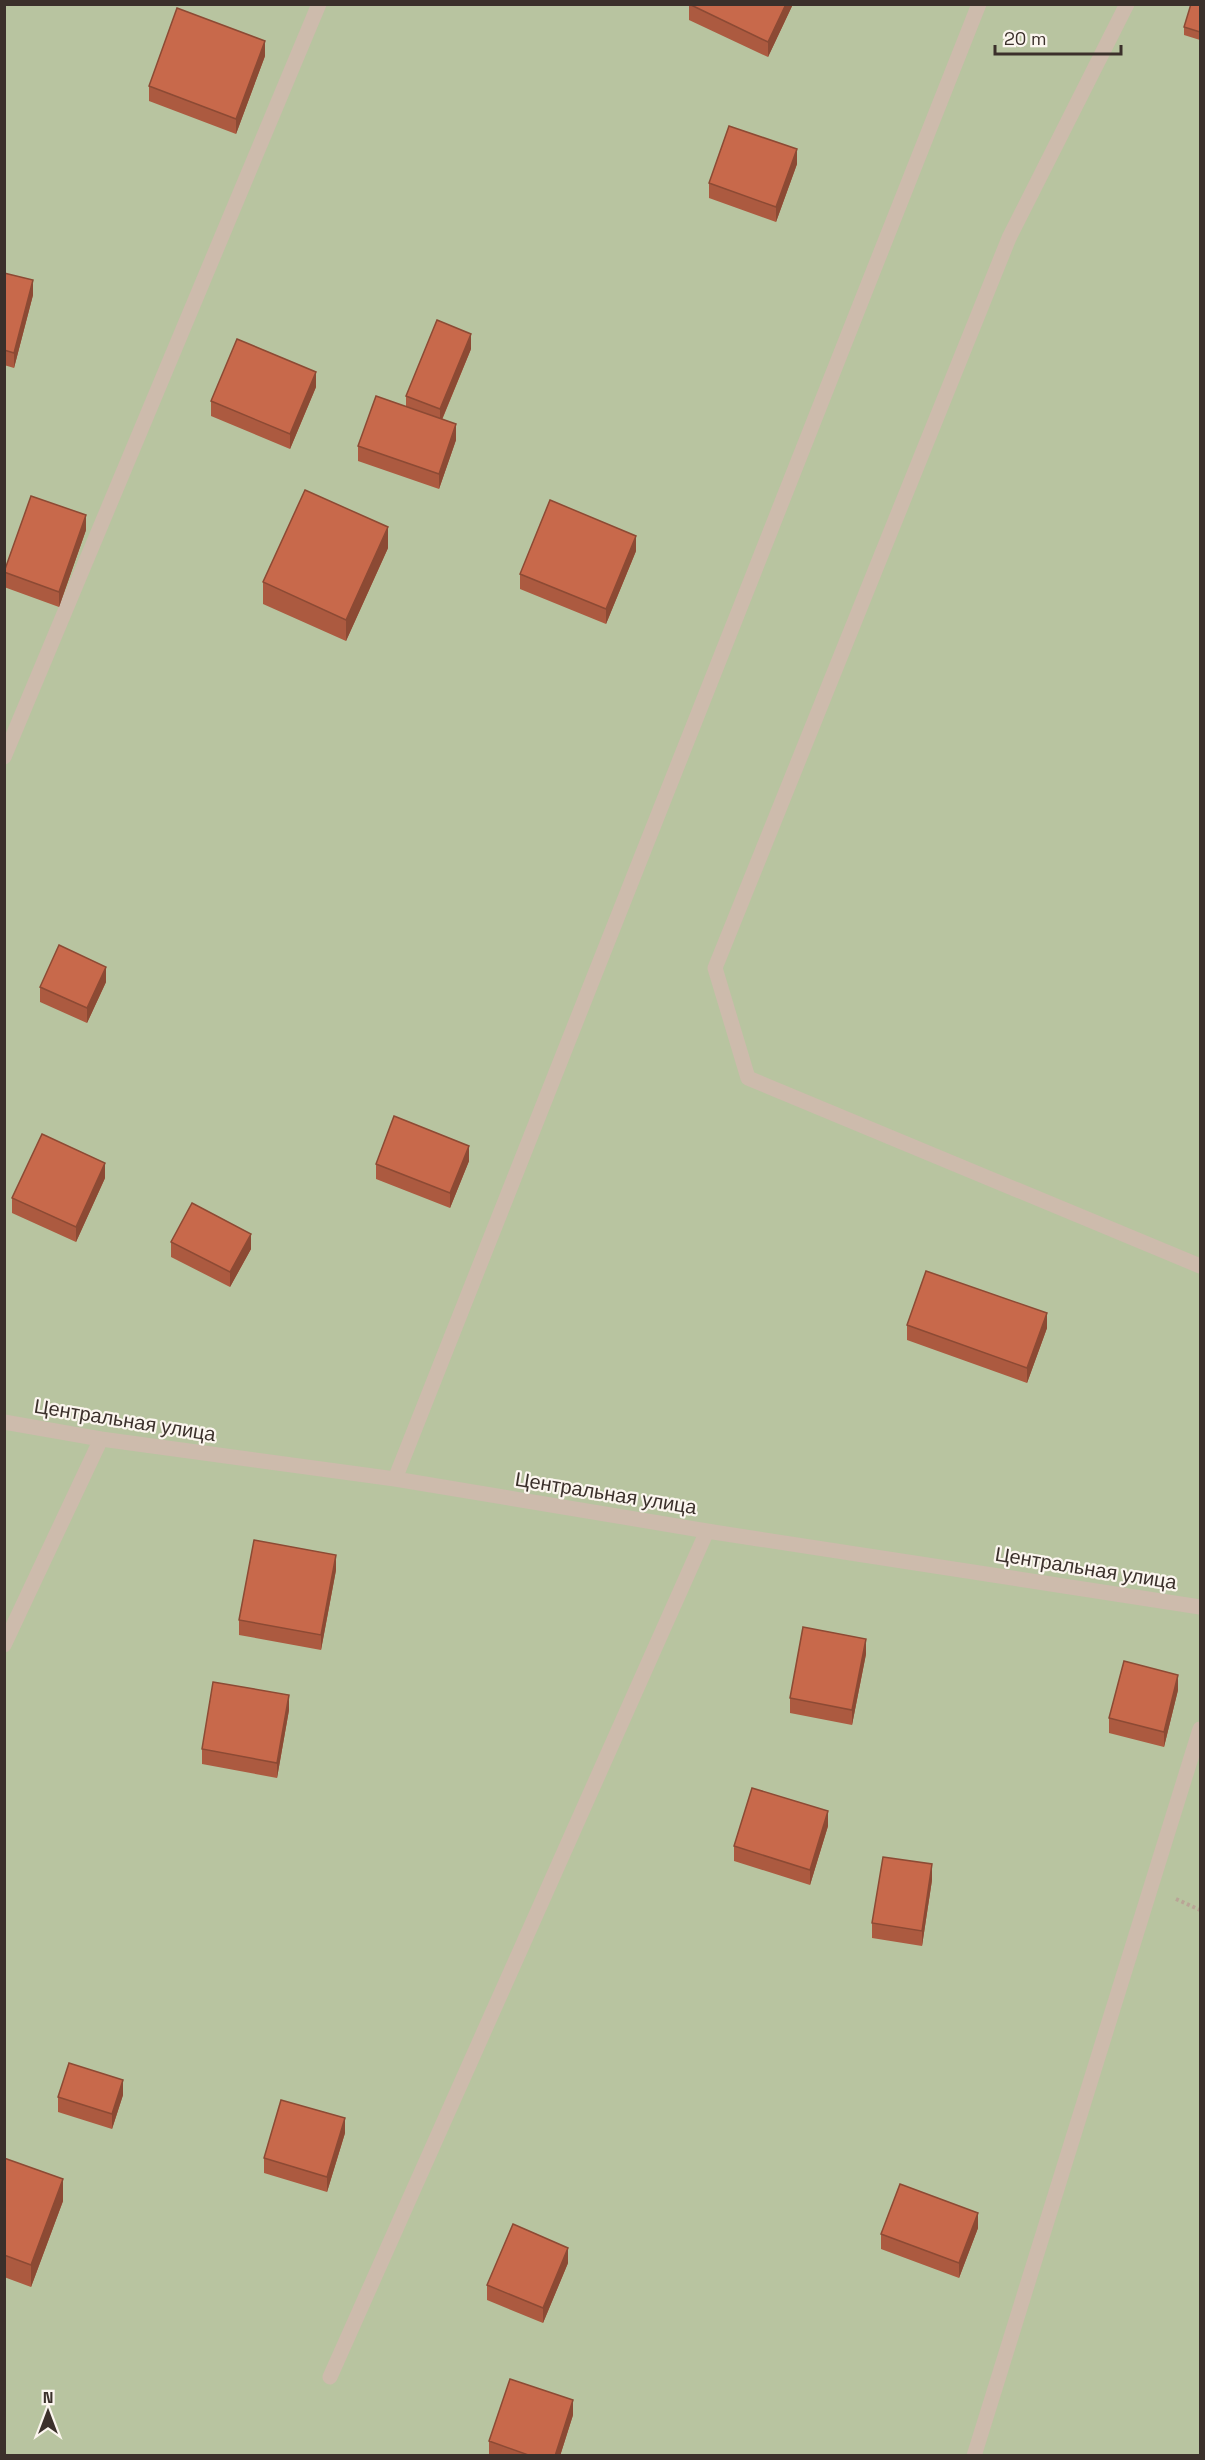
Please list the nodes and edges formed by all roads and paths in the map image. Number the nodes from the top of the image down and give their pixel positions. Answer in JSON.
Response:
{"nodes":[{"id":1,"x":319,"y":4,"type":"edge"},
{"id":2,"x":980,"y":4,"type":"edge"},
{"id":3,"x":1127,"y":4,"type":"edge"},
{"id":4,"x":4,"y":757,"type":"edge"},
{"id":5,"x":1200,"y":1266,"type":"edge"},
{"id":6,"x":4,"y":1422,"type":"edge"},
{"id":7,"x":101,"y":1439,"type":"junction"},
{"id":8,"x":395,"y":1479,"type":"junction"},
{"id":9,"x":707,"y":1531,"type":"junction"},
{"id":10,"x":1200,"y":1607,"type":"edge"},
{"id":11,"x":4,"y":1645,"type":"edge"},
{"id":12,"x":1200,"y":1729,"type":"edge"},
{"id":13,"x":330,"y":2377,"type":"dead end"},
{"id":14,"x":974,"y":2456,"type":"edge"}],
"edges":[{"from":1,"to":4,"type":"street"},
{"from":2,"to":8,"type":"street"},
{"from":3,"to":5,"type":"street"},
{"from":6,"to":7,"type":"street","name":"Центральная улица"},
{"from":7,"to":8,"type":"street","name":"Центральная улица"},
{"from":7,"to":11,"type":"street"},
{"from":8,"to":9,"type":"street","name":"Центральная улица"},
{"from":9,"to":10,"type":"street","name":"Центральная улица"},
{"from":9,"to":13,"type":"street"},
{"from":12,"to":14,"type":"street"}]}
